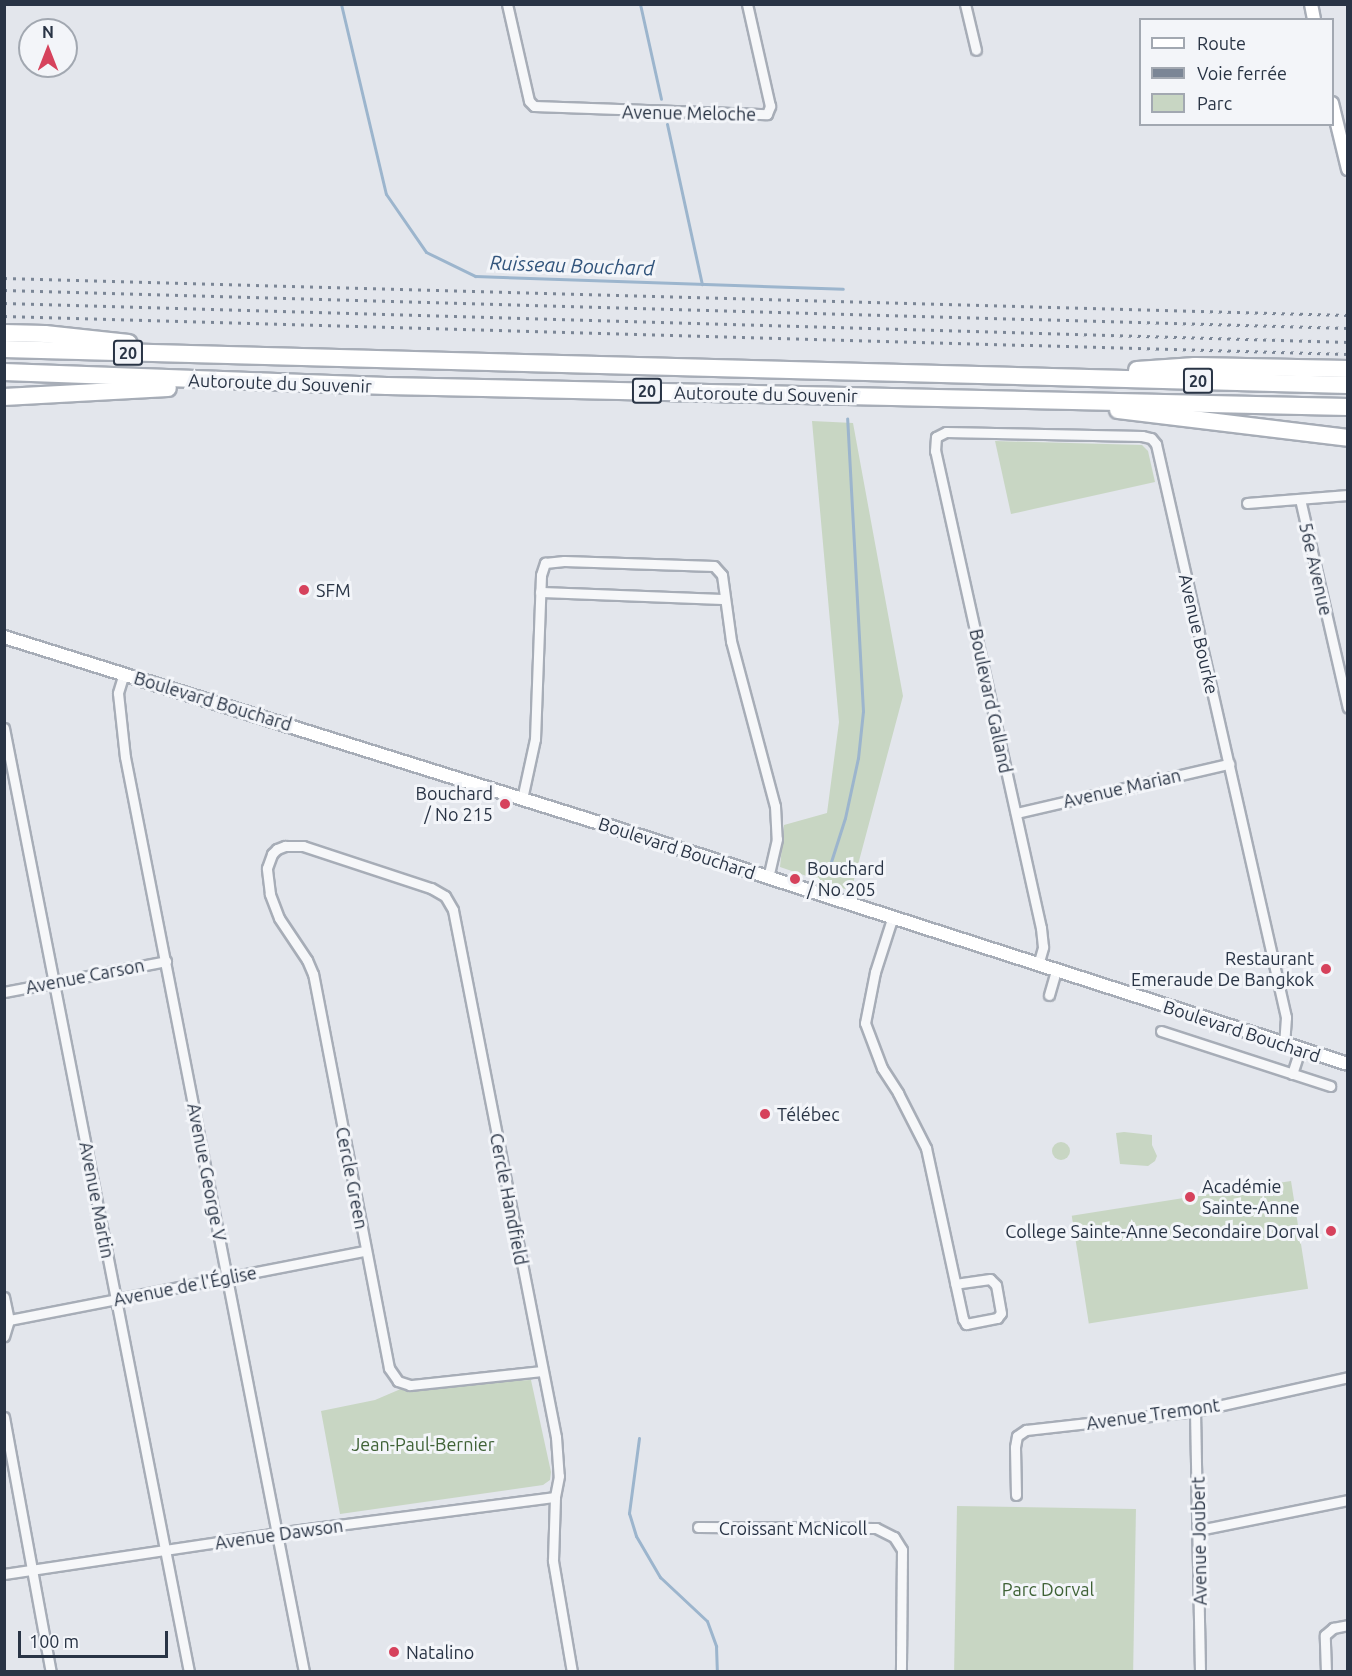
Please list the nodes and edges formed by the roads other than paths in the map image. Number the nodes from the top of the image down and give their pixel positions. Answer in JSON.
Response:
{"nodes":[{"id":1,"x":507,"y":4,"type":"edge"},
{"id":2,"x":747,"y":4,"type":"edge"},
{"id":3,"x":965,"y":4,"type":"edge"},
{"id":4,"x":975,"y":50,"type":"dead end"},
{"id":5,"x":1334,"y":112,"type":"edge"},
{"id":6,"x":1347,"y":169,"type":"edge"},
{"id":7,"x":4,"y":333,"type":"edge"},
{"id":8,"x":4,"y":350,"type":"edge"},
{"id":9,"x":252,"y":357,"type":"junction"},
{"id":10,"x":1347,"y":369,"type":"edge"},
{"id":11,"x":4,"y":372,"type":"edge"},
{"id":12,"x":1049,"y":377,"type":"junction"},
{"id":13,"x":232,"y":382,"type":"junction"},
{"id":14,"x":1347,"y":385,"type":"edge"},
{"id":15,"x":4,"y":397,"type":"edge"},
{"id":16,"x":1061,"y":402,"type":"junction"},
{"id":17,"x":1347,"y":407,"type":"edge"},
{"id":18,"x":936,"y":436,"type":"joint"},
{"id":19,"x":1347,"y":438,"type":"edge"},
{"id":20,"x":1347,"y":495,"type":"edge"},
{"id":21,"x":1300,"y":499,"type":"junction"},
{"id":22,"x":1247,"y":503,"type":"dead end"},
{"id":23,"x":540,"y":592,"type":"junction"},
{"id":24,"x":724,"y":599,"type":"junction"},
{"id":25,"x":4,"y":637,"type":"edge"},
{"id":26,"x":124,"y":673,"type":"junction"},
{"id":27,"x":1347,"y":708,"type":"edge"},
{"id":28,"x":4,"y":728,"type":"edge"},
{"id":29,"x":1229,"y":765,"type":"junction"},
{"id":30,"x":522,"y":800,"type":"junction"},
{"id":31,"x":1016,"y":813,"type":"junction"},
{"id":32,"x":285,"y":846,"type":"joint"},
{"id":33,"x":768,"y":877,"type":"junction"},
{"id":34,"x":892,"y":919,"type":"junction"},
{"id":35,"x":165,"y":961,"type":"junction"},
{"id":36,"x":1038,"y":965,"type":"junction"},
{"id":37,"x":1056,"y":971,"type":"junction"},
{"id":38,"x":56,"y":982,"type":"junction"},
{"id":39,"x":4,"y":992,"type":"edge"},
{"id":40,"x":1049,"y":995,"type":"dead end"},
{"id":41,"x":1161,"y":1031,"type":"dead end"},
{"id":42,"x":1284,"y":1044,"type":"junction"},
{"id":43,"x":1300,"y":1049,"type":"junction"},
{"id":44,"x":1347,"y":1064,"type":"edge"},
{"id":45,"x":1292,"y":1074,"type":"junction"},
{"id":46,"x":1330,"y":1086,"type":"dead end"},
{"id":47,"x":365,"y":1251,"type":"junction"},
{"id":48,"x":229,"y":1278,"type":"junction"},
{"id":49,"x":955,"y":1284,"type":"junction"},
{"id":50,"x":4,"y":1297,"type":"edge"},
{"id":51,"x":116,"y":1299,"type":"junction"},
{"id":52,"x":7,"y":1320,"type":"edge"},
{"id":53,"x":4,"y":1336,"type":"edge"},
{"id":54,"x":542,"y":1371,"type":"junction"},
{"id":55,"x":1347,"y":1377,"type":"edge"},
{"id":56,"x":1195,"y":1411,"type":"junction"},
{"id":57,"x":4,"y":1417,"type":"edge"},
{"id":58,"x":1016,"y":1494,"type":"dead end"},
{"id":59,"x":555,"y":1497,"type":"junction"},
{"id":60,"x":1347,"y":1500,"type":"edge"},
{"id":61,"x":698,"y":1527,"type":"dead end"},
{"id":62,"x":1199,"y":1530,"type":"junction"},
{"id":63,"x":277,"y":1533,"type":"junction"},
{"id":64,"x":165,"y":1550,"type":"junction"},
{"id":65,"x":32,"y":1570,"type":"junction"},
{"id":66,"x":4,"y":1574,"type":"edge"},
{"id":67,"x":1347,"y":1625,"type":"edge"},
{"id":68,"x":51,"y":1671,"type":"edge"},
{"id":69,"x":189,"y":1671,"type":"edge"},
{"id":70,"x":304,"y":1671,"type":"edge"},
{"id":71,"x":572,"y":1671,"type":"edge"},
{"id":72,"x":901,"y":1671,"type":"edge"},
{"id":73,"x":1200,"y":1671,"type":"edge"},
{"id":74,"x":1326,"y":1671,"type":"edge"}],
"edges":[{"from":1,"to":2,"type":"street","name":"Avenue Meloche"},
{"from":3,"to":4,"type":"street"},
{"from":5,"to":6,"type":"main road"},
{"from":7,"to":9,"type":"highway"},
{"from":8,"to":9,"type":"highway","name":"Autoroute du Souvenir","number":"20"},
{"from":9,"to":12,"type":"highway","name":"Autoroute du Souvenir","number":"20"},
{"from":10,"to":12,"type":"highway"},
{"from":11,"to":13,"type":"highway","name":"Autoroute du Souvenir","number":"20"},
{"from":12,"to":14,"type":"highway","name":"Autoroute du Souvenir","number":"20"},
{"from":13,"to":15,"type":"highway"},
{"from":13,"to":16,"type":"highway","name":"Autoroute du Souvenir","number":"20"},
{"from":16,"to":17,"type":"highway","name":"Autoroute du Souvenir","number":"20"},
{"from":16,"to":19,"type":"highway"},
{"from":18,"to":29,"type":"street","name":"Avenue Bourke"},
{"from":18,"to":31,"type":"street","name":"Boulevard Galland"},
{"from":20,"to":21,"type":"street"},
{"from":21,"to":22,"type":"street"},
{"from":21,"to":27,"type":"street","name":"56e Avenue"},
{"from":23,"to":24,"type":"street"},
{"from":23,"to":24,"type":"street"},
{"from":23,"to":30,"type":"street"},
{"from":24,"to":33,"type":"street"},
{"from":25,"to":26,"type":"main road","name":"Boulevard Bouchard"},
{"from":26,"to":30,"type":"main road","name":"Boulevard Bouchard"},
{"from":26,"to":35,"type":"street","name":"Avenue George V"},
{"from":28,"to":38,"type":"street","name":"Avenue Martin"},
{"from":29,"to":31,"type":"street","name":"Avenue Marian"},
{"from":29,"to":42,"type":"street","name":"Avenue Bourke"},
{"from":30,"to":33,"type":"main road","name":"Boulevard Bouchard"},
{"from":31,"to":36,"type":"street","name":"Boulevard Galland"},
{"from":32,"to":47,"type":"street","name":"Cercle Green"},
{"from":32,"to":54,"type":"street","name":"Cercle Handfield"},
{"from":33,"to":34,"type":"main road","name":"Boulevard Bouchard"},
{"from":34,"to":36,"type":"main road","name":"Boulevard Bouchard"},
{"from":34,"to":49,"type":"street"},
{"from":35,"to":38,"type":"street","name":"Avenue Carson"},
{"from":35,"to":48,"type":"street","name":"Avenue George V"},
{"from":36,"to":37,"type":"main road","name":"Boulevard Bouchard"},
{"from":37,"to":40,"type":"street"},
{"from":37,"to":42,"type":"main road","name":"Boulevard Bouchard"},
{"from":38,"to":39,"type":"street","name":"Avenue Carson"},
{"from":38,"to":51,"type":"street","name":"Avenue Martin"},
{"from":41,"to":45,"type":"street"},
{"from":42,"to":43,"type":"main road","name":"Boulevard Bouchard"},
{"from":43,"to":44,"type":"main road","name":"Boulevard Bouchard"},
{"from":43,"to":45,"type":"street"},
{"from":45,"to":46,"type":"street"},
{"from":47,"to":48,"type":"street","name":"Avenue de l'Église"},
{"from":47,"to":54,"type":"street","name":"Cercle Green"},
{"from":48,"to":51,"type":"street","name":"Avenue de l'Église"},
{"from":48,"to":63,"type":"street","name":"Avenue George V"},
{"from":49,"to":49,"type":"street"},
{"from":50,"to":52,"type":"street"},
{"from":51,"to":52,"type":"street","name":"Avenue de l'Église"},
{"from":51,"to":64,"type":"street","name":"Avenue Martin"},
{"from":52,"to":53,"type":"street"},
{"from":54,"to":59,"type":"street","name":"Cercle Handfield"},
{"from":55,"to":56,"type":"street","name":"Avenue Tremont"},
{"from":56,"to":58,"type":"street","name":"Avenue Tremont"},
{"from":56,"to":62,"type":"street","name":"Avenue Joubert"},
{"from":57,"to":65,"type":"street"},
{"from":59,"to":63,"type":"street","name":"Avenue Dawson"},
{"from":59,"to":71,"type":"street","name":"Cercle Handfield"},
{"from":60,"to":62,"type":"street"},
{"from":61,"to":72,"type":"street","name":"Croissant McNicoll"},
{"from":62,"to":73,"type":"street","name":"Avenue Joubert"},
{"from":63,"to":64,"type":"street","name":"Avenue Dawson"},
{"from":63,"to":70,"type":"street","name":"Avenue George V"},
{"from":64,"to":65,"type":"street","name":"Avenue Dawson"},
{"from":64,"to":69,"type":"street","name":"Avenue Martin"},
{"from":65,"to":66,"type":"street","name":"Avenue Dawson"},
{"from":65,"to":68,"type":"street"},
{"from":67,"to":74,"type":"street"}]}
